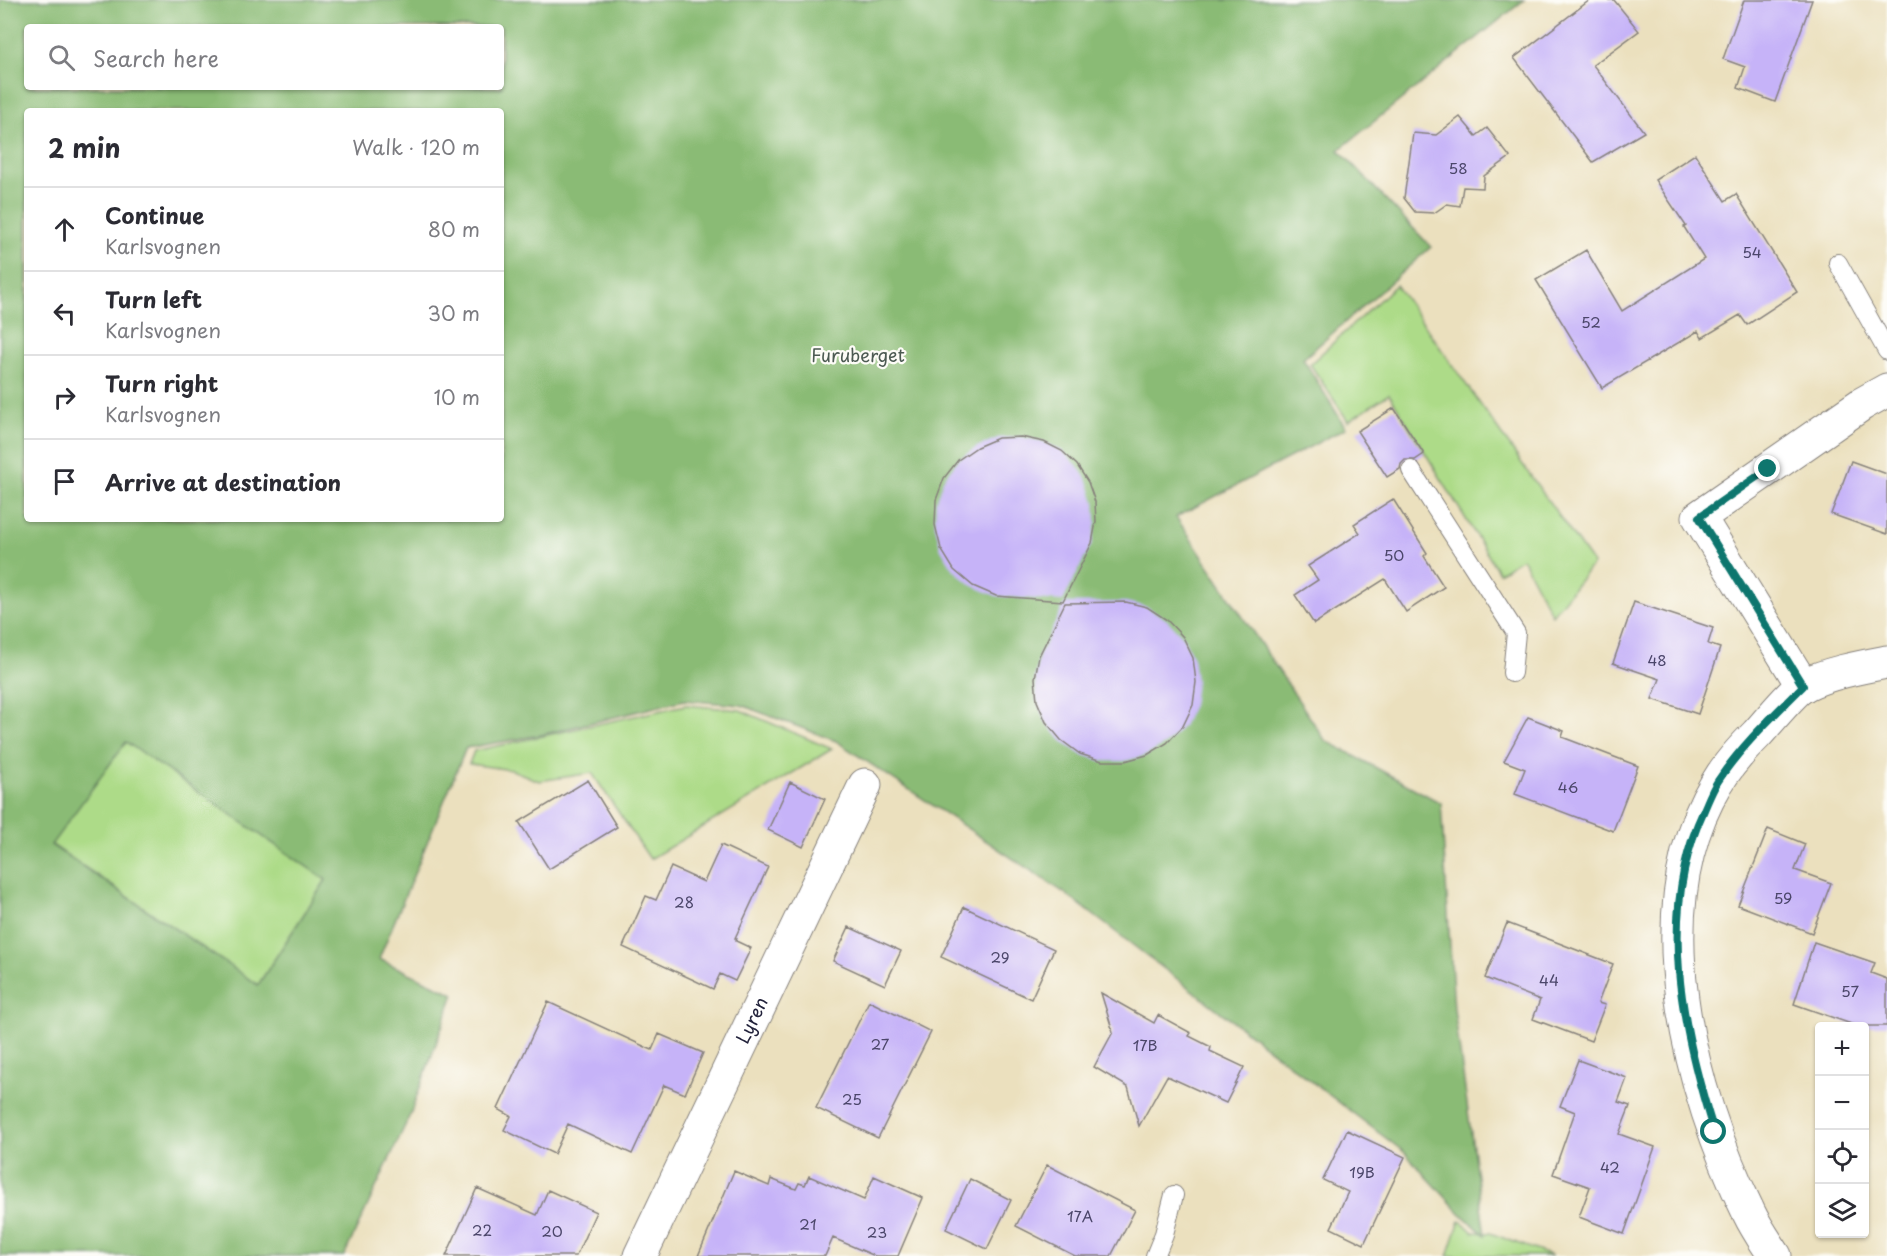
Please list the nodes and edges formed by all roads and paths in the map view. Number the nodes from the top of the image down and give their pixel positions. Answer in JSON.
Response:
{"nodes":[{"id":1,"x":1838,"y":263,"type":"dead end"},
{"id":2,"x":1887,"y":351,"type":"edge"},
{"id":3,"x":1887,"y":390,"type":"edge"},
{"id":4,"x":1411,"y":470,"type":"dead end"},
{"id":5,"x":1887,"y":662,"type":"edge"},
{"id":6,"x":1512,"y":673,"type":"dead end"},
{"id":7,"x":1803,"y":686,"type":"junction"},
{"id":8,"x":865,"y":785,"type":"dead end"},
{"id":9,"x":1174,"y":1195,"type":"dead end"},
{"id":10,"x":640,"y":1256,"type":"edge"},
{"id":11,"x":1155,"y":1256,"type":"edge"},
{"id":12,"x":1775,"y":1256,"type":"edge"}],
"edges":[{"from":1,"to":2,"type":"lane"},
{"from":3,"to":7,"type":"street"},
{"from":4,"to":6,"type":"lane"},
{"from":5,"to":7,"type":"street"},
{"from":7,"to":12,"type":"street"},
{"from":8,"to":10,"type":"street","name":"Lyren"},
{"from":9,"to":11,"type":"lane"}]}
